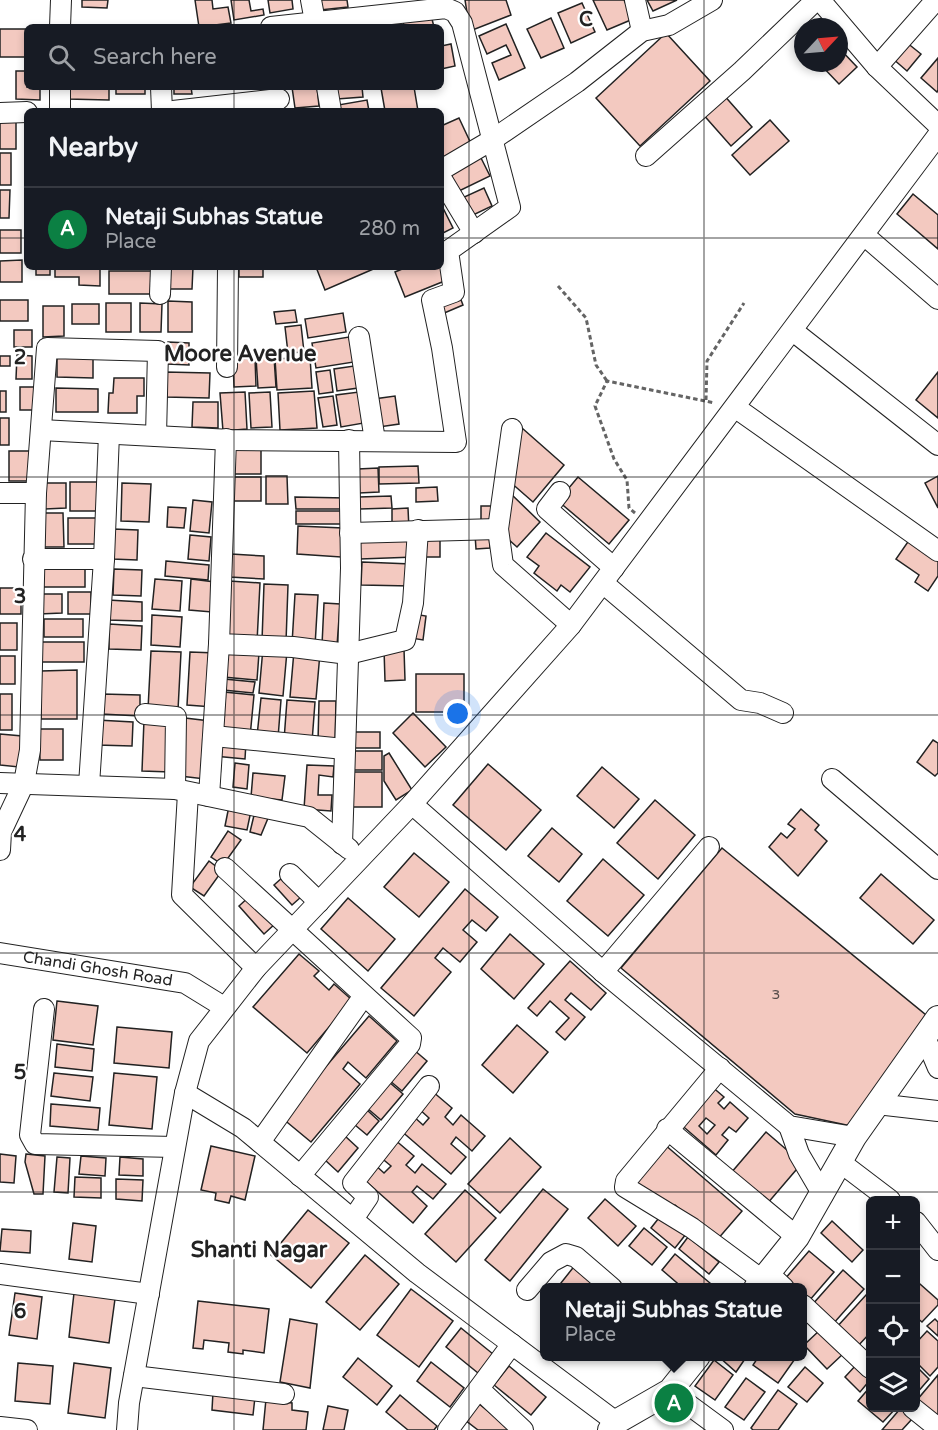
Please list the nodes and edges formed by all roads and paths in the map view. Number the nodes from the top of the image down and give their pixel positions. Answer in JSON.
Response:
{"nodes":[{"id":1,"x":61,"y":0,"type":"edge"},
{"id":2,"x":311,"y":0,"type":"edge"},
{"id":3,"x":634,"y":0,"type":"edge"},
{"id":4,"x":712,"y":0,"type":"edge"},
{"id":5,"x":936,"y":0,"type":"edge"},
{"id":6,"x":822,"y":1,"type":"edge"},
{"id":7,"x":60,"y":24,"type":"edge"},
{"id":8,"x":315,"y":24,"type":"edge"},
{"id":9,"x":642,"y":31,"type":"junction"},
{"id":10,"x":877,"y":67,"type":"junction"},
{"id":11,"x":60,"y":90,"type":"edge"},
{"id":12,"x":161,"y":90,"type":"edge"},
{"id":13,"x":328,"y":90,"type":"edge"},
{"id":14,"x":279,"y":99,"type":"dead end"},
{"id":15,"x":60,"y":108,"type":"edge"},
{"id":16,"x":162,"y":108,"type":"edge"},
{"id":17,"x":230,"y":108,"type":"edge"},
{"id":18,"x":330,"y":108,"type":"edge"},
{"id":19,"x":24,"y":112,"type":"edge"},
{"id":20,"x":0,"y":113,"type":"edge"},
{"id":21,"x":938,"y":125,"type":"edge"},
{"id":22,"x":938,"y":135,"type":"edge"},
{"id":23,"x":492,"y":141,"type":"junction"},
{"id":24,"x":646,"y":156,"type":"dead end"},
{"id":25,"x":444,"y":168,"type":"edge"},
{"id":26,"x":444,"y":183,"type":"edge"},
{"id":27,"x":474,"y":233,"type":"junction"},
{"id":28,"x":864,"y":235,"type":"junction"},
{"id":29,"x":161,"y":270,"type":"edge"},
{"id":30,"x":228,"y":270,"type":"edge"},
{"id":31,"x":558,"y":286,"type":"dead end"},
{"id":32,"x":160,"y":294,"type":"dead end"},
{"id":33,"x":938,"y":299,"type":"edge"},
{"id":34,"x":744,"y":303,"type":"dead end"},
{"id":35,"x":793,"y":331,"type":"junction"},
{"id":36,"x":359,"y":337,"type":"dead end"},
{"id":37,"x":227,"y":368,"type":"dead end"},
{"id":38,"x":607,"y":381,"type":"junction"},
{"id":39,"x":706,"y":400,"type":"junction"},
{"id":40,"x":734,"y":410,"type":"junction"},
{"id":41,"x":512,"y":429,"type":"dead end"},
{"id":42,"x":41,"y":430,"type":"junction"},
{"id":43,"x":109,"y":434,"type":"junction"},
{"id":44,"x":156,"y":436,"type":"junction"},
{"id":45,"x":226,"y":439,"type":"junction"},
{"id":46,"x":349,"y":440,"type":"junction"},
{"id":47,"x":375,"y":441,"type":"junction"},
{"id":48,"x":938,"y":446,"type":"edge"},
{"id":49,"x":560,"y":492,"type":"dead end"},
{"id":50,"x":0,"y":493,"type":"edge"},
{"id":51,"x":36,"y":493,"type":"junction"},
{"id":52,"x":648,"y":524,"type":"junction"},
{"id":53,"x":498,"y":529,"type":"junction"},
{"id":54,"x":418,"y":530,"type":"junction"},
{"id":55,"x":350,"y":533,"type":"junction"},
{"id":56,"x":938,"y":551,"type":"edge"},
{"id":57,"x":33,"y":559,"type":"junction"},
{"id":58,"x":104,"y":559,"type":"junction"},
{"id":59,"x":608,"y":576,"type":"junction"},
{"id":60,"x":571,"y":625,"type":"junction"},
{"id":61,"x":219,"y":644,"type":"junction"},
{"id":62,"x":348,"y":654,"type":"junction"},
{"id":63,"x":783,"y":713,"type":"dead end"},
{"id":64,"x":145,"y":714,"type":"dead end"},
{"id":65,"x":214,"y":736,"type":"junction"},
{"id":66,"x":344,"y":749,"type":"junction"},
{"id":67,"x":832,"y":779,"type":"dead end"},
{"id":68,"x":0,"y":783,"type":"edge"},
{"id":69,"x":24,"y":783,"type":"junction"},
{"id":70,"x":89,"y":784,"type":"junction"},
{"id":71,"x":182,"y":791,"type":"junction"},
{"id":72,"x":209,"y":796,"type":"junction"},
{"id":73,"x":412,"y":804,"type":"junction"},
{"id":74,"x":342,"y":844,"type":"junction"},
{"id":75,"x":709,"y":847,"type":"dead end"},
{"id":76,"x":0,"y":850,"type":"edge"},
{"id":77,"x":360,"y":858,"type":"junction"},
{"id":78,"x":225,"y":868,"type":"dead end"},
{"id":79,"x":938,"y":869,"type":"edge"},
{"id":80,"x":290,"y":874,"type":"dead end"},
{"id":81,"x":319,"y":903,"type":"junction"},
{"id":82,"x":292,"y":930,"type":"junction"},
{"id":83,"x":0,"y":953,"type":"edge"},
{"id":84,"x":256,"y":968,"type":"junction"},
{"id":85,"x":603,"y":972,"type":"junction"},
{"id":86,"x":363,"y":997,"type":"junction"},
{"id":87,"x":224,"y":1007,"type":"junction"},
{"id":88,"x":44,"y":1009,"type":"dead end"},
{"id":89,"x":931,"y":1027,"type":"edge"},
{"id":90,"x":720,"y":1068,"type":"junction"},
{"id":91,"x":938,"y":1068,"type":"edge"},
{"id":92,"x":429,"y":1086,"type":"dead end"},
{"id":93,"x":185,"y":1093,"type":"junction"},
{"id":94,"x":877,"y":1104,"type":"junction"},
{"id":95,"x":938,"y":1111,"type":"edge"},
{"id":96,"x":789,"y":1126,"type":"junction"},
{"id":97,"x":667,"y":1129,"type":"junction"},
{"id":98,"x":854,"y":1137,"type":"junction"},
{"id":99,"x":260,"y":1142,"type":"junction"},
{"id":100,"x":175,"y":1146,"type":"junction"},
{"id":101,"x":840,"y":1162,"type":"junction"},
{"id":102,"x":300,"y":1176,"type":"junction"},
{"id":103,"x":823,"y":1195,"type":"junction"},
{"id":104,"x":885,"y":1196,"type":"edge"},
{"id":105,"x":353,"y":1219,"type":"junction"},
{"id":106,"x":920,"y":1228,"type":"edge"},
{"id":107,"x":797,"y":1237,"type":"junction"},
{"id":108,"x":938,"y":1250,"type":"edge"},
{"id":109,"x":0,"y":1274,"type":"edge"},
{"id":110,"x":768,"y":1282,"type":"edge"},
{"id":111,"x":607,"y":1283,"type":"edge"},
{"id":112,"x":526,"y":1290,"type":"dead end"},
{"id":113,"x":149,"y":1294,"type":"junction"},
{"id":114,"x":807,"y":1309,"type":"edge"},
{"id":115,"x":512,"y":1344,"type":"junction"},
{"id":116,"x":694,"y":1361,"type":"edge"},
{"id":117,"x":866,"y":1364,"type":"edge"},
{"id":118,"x":134,"y":1376,"type":"junction"},
{"id":119,"x":479,"y":1389,"type":"junction"},
{"id":120,"x":670,"y":1391,"type":"junction"},
{"id":121,"x":284,"y":1394,"type":"dead end"},
{"id":122,"x":918,"y":1412,"type":"edge"},
{"id":123,"x":613,"y":1426,"type":"edge"},
{"id":124,"x":0,"y":1427,"type":"edge"},
{"id":125,"x":934,"y":1428,"type":"edge"},
{"id":126,"x":27,"y":1430,"type":"edge"},
{"id":127,"x":127,"y":1430,"type":"edge"},
{"id":128,"x":448,"y":1430,"type":"edge"},
{"id":129,"x":523,"y":1430,"type":"edge"},
{"id":130,"x":723,"y":1430,"type":"edge"}],
"edges":[{"from":1,"to":7,"type":"street"},
{"from":2,"to":8,"type":"street"},
{"from":3,"to":9,"type":"street"},
{"from":4,"to":9,"type":"street"},
{"from":5,"to":10,"type":"street"},
{"from":6,"to":10,"type":"street"},
{"from":6,"to":24,"type":"street"},
{"from":8,"to":23,"type":"street"},
{"from":9,"to":23,"type":"street"},
{"from":10,"to":21,"type":"street"},
{"from":11,"to":15,"type":"street"},
{"from":12,"to":16,"type":"street"},
{"from":13,"to":18,"type":"street"},
{"from":14,"to":17,"type":"street"},
{"from":19,"to":20,"type":"street"},
{"from":22,"to":28,"type":"street"},
{"from":23,"to":25,"type":"street"},
{"from":23,"to":27,"type":"street"},
{"from":26,"to":27,"type":"street"},
{"from":27,"to":47,"type":"street"},
{"from":28,"to":33,"type":"street"},
{"from":28,"to":35,"type":"street"},
{"from":29,"to":32,"type":"street"},
{"from":30,"to":37,"type":"street"},
{"from":31,"to":38,"type":"path"},
{"from":34,"to":39,"type":"path"},
{"from":35,"to":40,"type":"street"},
{"from":35,"to":48,"type":"street"},
{"from":36,"to":47,"type":"street"},
{"from":38,"to":39,"type":"path"},
{"from":38,"to":52,"type":"path"},
{"from":39,"to":40,"type":"path"},
{"from":40,"to":52,"type":"street"},
{"from":40,"to":56,"type":"street"},
{"from":41,"to":53,"type":"street"},
{"from":42,"to":43,"type":"street"},
{"from":42,"to":44,"type":"street"},
{"from":42,"to":51,"type":"street"},
{"from":43,"to":44,"type":"street"},
{"from":43,"to":58,"type":"street"},
{"from":44,"to":45,"type":"street"},
{"from":45,"to":46,"type":"street"},
{"from":45,"to":61,"type":"street"},
{"from":46,"to":47,"type":"street"},
{"from":46,"to":55,"type":"street"},
{"from":49,"to":59,"type":"street"},
{"from":50,"to":51,"type":"street"},
{"from":51,"to":57,"type":"street"},
{"from":52,"to":59,"type":"street"},
{"from":53,"to":54,"type":"street"},
{"from":53,"to":60,"type":"street"},
{"from":54,"to":55,"type":"street"},
{"from":54,"to":62,"type":"street"},
{"from":55,"to":62,"type":"street"},
{"from":57,"to":58,"type":"street"},
{"from":57,"to":69,"type":"street"},
{"from":58,"to":70,"type":"street"},
{"from":59,"to":60,"type":"street"},
{"from":59,"to":63,"type":"street"},
{"from":60,"to":73,"type":"street"},
{"from":61,"to":62,"type":"street"},
{"from":61,"to":65,"type":"street"},
{"from":62,"to":66,"type":"street"},
{"from":64,"to":71,"type":"street"},
{"from":65,"to":66,"type":"street"},
{"from":65,"to":72,"type":"street"},
{"from":66,"to":74,"type":"street"},
{"from":67,"to":79,"type":"street"},
{"from":68,"to":69,"type":"street"},
{"from":69,"to":70,"type":"street"},
{"from":69,"to":76,"type":"street"},
{"from":70,"to":71,"type":"street"},
{"from":71,"to":72,"type":"street"},
{"from":71,"to":84,"type":"street"},
{"from":72,"to":74,"type":"street"},
{"from":73,"to":77,"type":"street"},
{"from":73,"to":85,"type":"street"},
{"from":74,"to":77,"type":"street"},
{"from":75,"to":85,"type":"street"},
{"from":77,"to":81,"type":"street"},
{"from":78,"to":82,"type":"street"},
{"from":80,"to":81,"type":"street"},
{"from":81,"to":82,"type":"street"},
{"from":82,"to":84,"type":"street"},
{"from":82,"to":86,"type":"street"},
{"from":83,"to":87,"type":"street","name":"Chandi Ghosh Road"},
{"from":84,"to":87,"type":"street"},
{"from":85,"to":90,"type":"street"},
{"from":86,"to":99,"type":"street"},
{"from":86,"to":102,"type":"street"},
{"from":87,"to":93,"type":"street"},
{"from":88,"to":100,"type":"street"},
{"from":89,"to":91,"type":"street"},
{"from":89,"to":94,"type":"main road"},
{"from":90,"to":96,"type":"street"},
{"from":90,"to":97,"type":"street"},
{"from":92,"to":105,"type":"street"},
{"from":93,"to":99,"type":"street"},
{"from":93,"to":100,"type":"street"},
{"from":94,"to":95,"type":"street"},
{"from":94,"to":98,"type":"main road"},
{"from":96,"to":98,"type":"street"},
{"from":96,"to":103,"type":"street"},
{"from":97,"to":107,"type":"street"},
{"from":97,"to":110,"type":"street"},
{"from":98,"to":101,"type":"main road"},
{"from":99,"to":102,"type":"street"},
{"from":100,"to":113,"type":"street"},
{"from":101,"to":103,"type":"main road"},
{"from":101,"to":104,"type":"street"},
{"from":102,"to":105,"type":"street"},
{"from":103,"to":107,"type":"main road"},
{"from":105,"to":115,"type":"street"},
{"from":106,"to":108,"type":"street"},
{"from":107,"to":110,"type":"main road"},
{"from":109,"to":113,"type":"street"},
{"from":111,"to":112,"type":"street"},
{"from":113,"to":118,"type":"street"},
{"from":114,"to":117,"type":"street"},
{"from":115,"to":119,"type":"street"},
{"from":115,"to":123,"type":"street"},
{"from":116,"to":120,"type":"main road"},
{"from":118,"to":121,"type":"street"},
{"from":118,"to":127,"type":"street"},
{"from":119,"to":128,"type":"street"},
{"from":119,"to":129,"type":"street"},
{"from":120,"to":123,"type":"main road"},
{"from":120,"to":130,"type":"street"},
{"from":122,"to":125,"type":"street"},
{"from":124,"to":126,"type":"street"}]}
